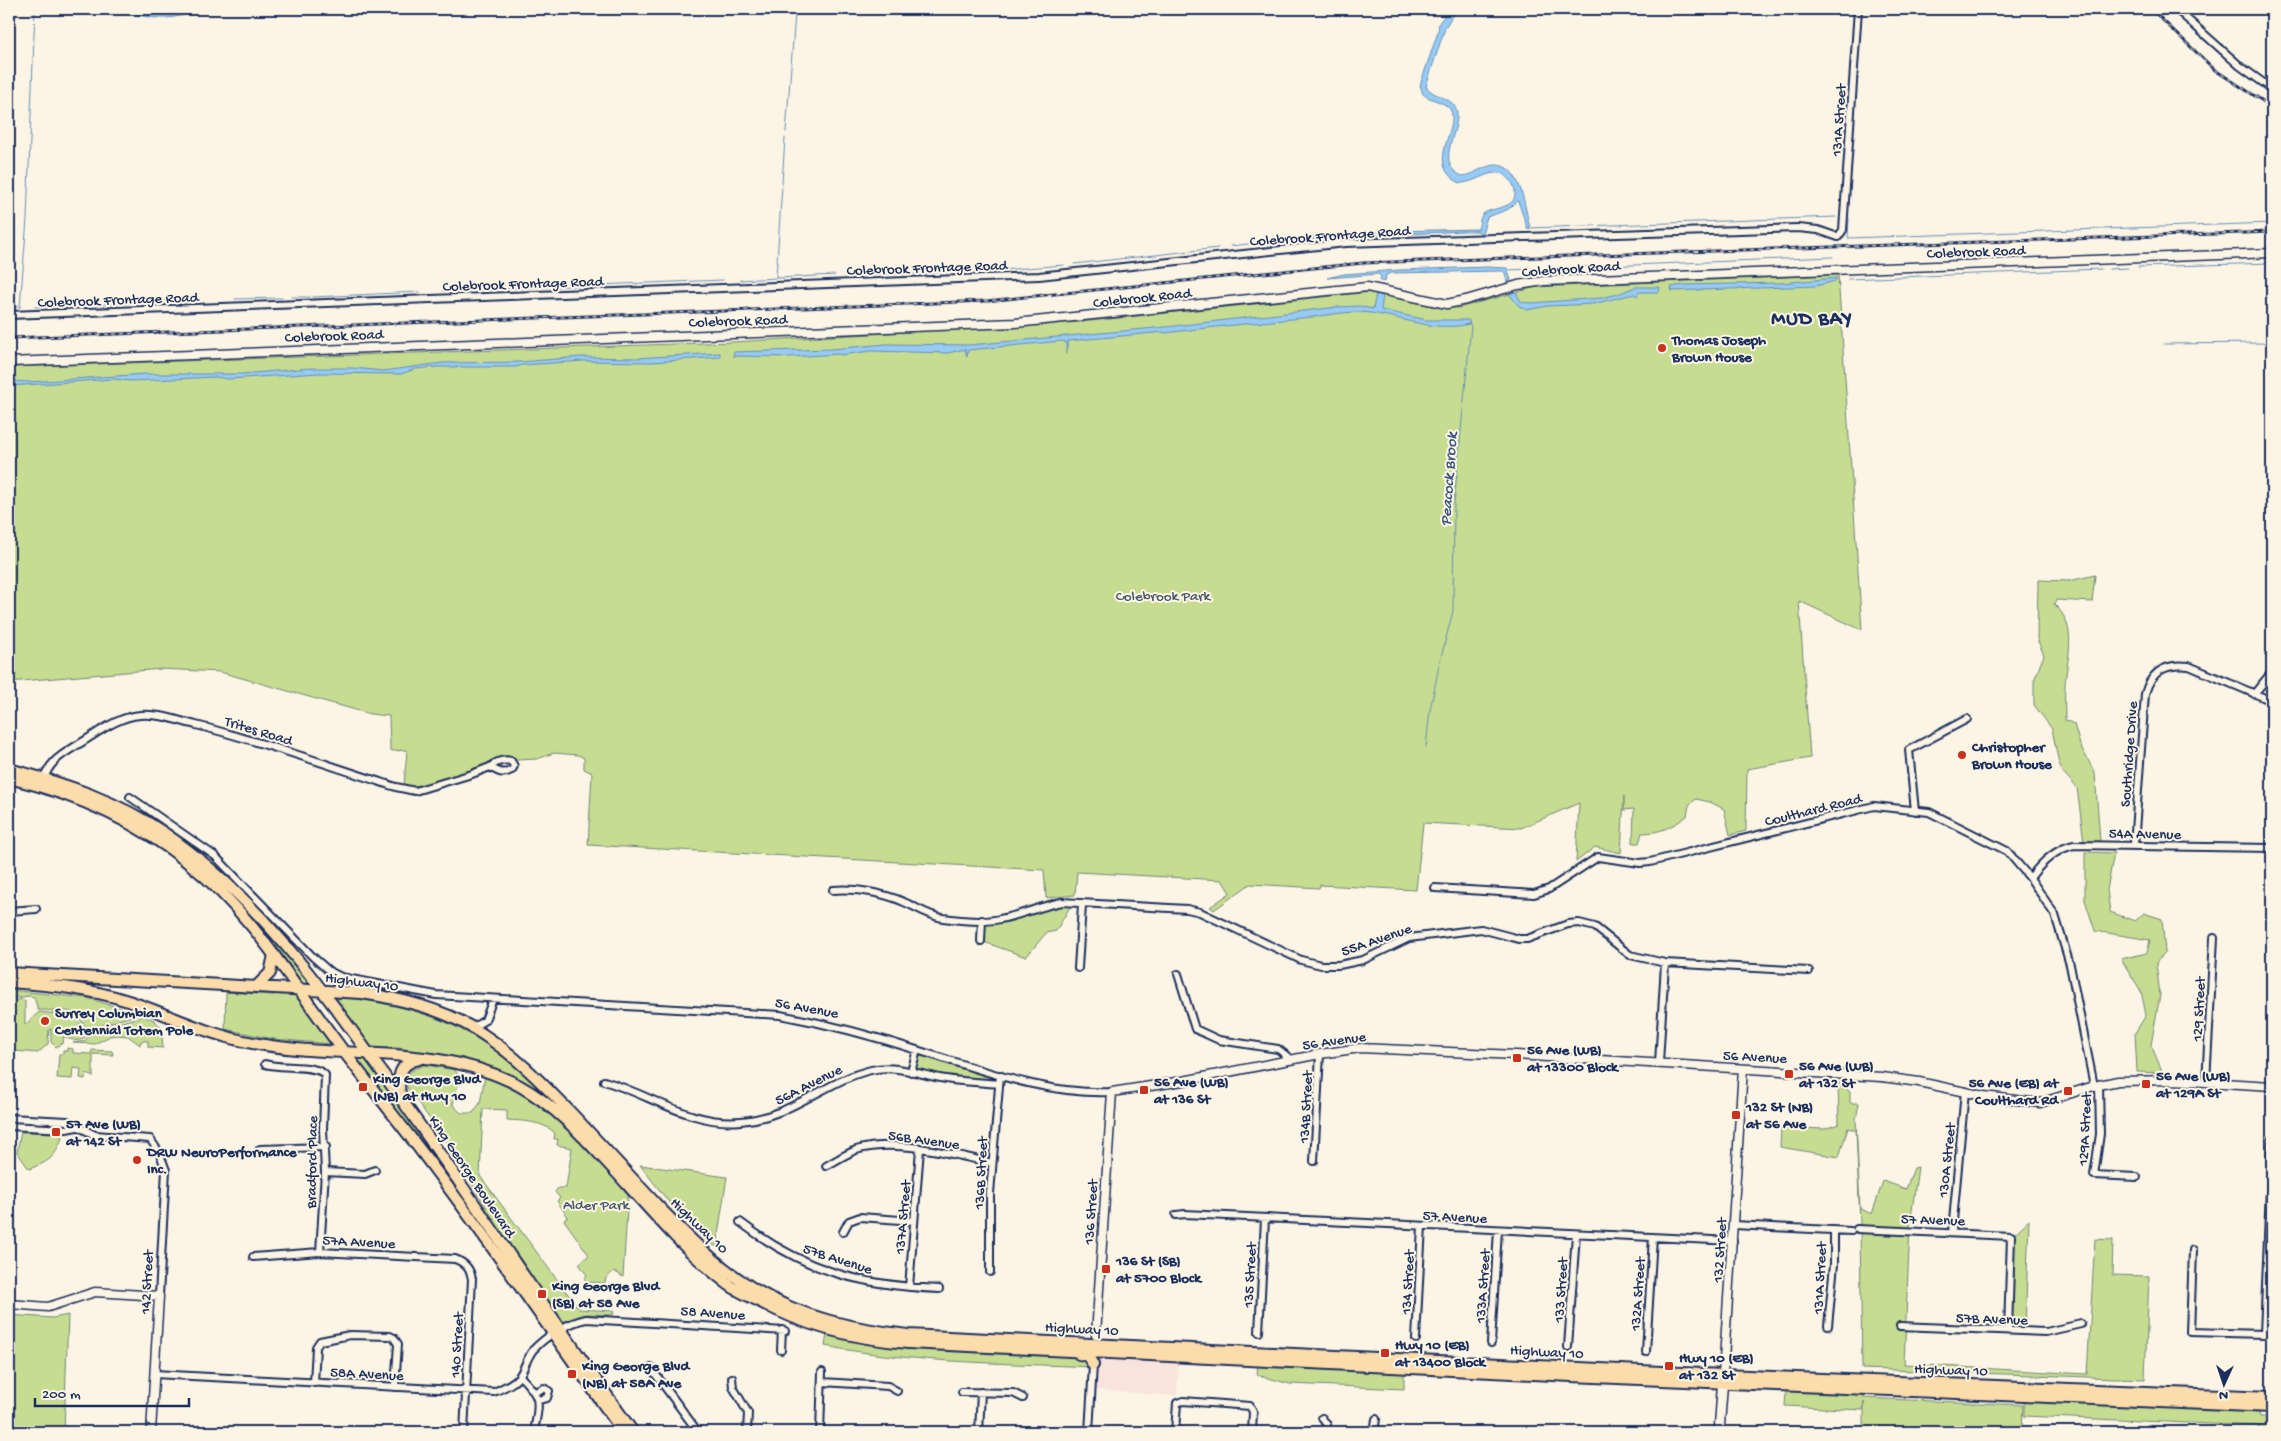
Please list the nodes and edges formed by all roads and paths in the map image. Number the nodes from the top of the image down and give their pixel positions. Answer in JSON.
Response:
{"nodes":[{"id":1,"x":1858,"y":9,"type":"edge"},
{"id":2,"x":2176,"y":9,"type":"edge"},
{"id":3,"x":2272,"y":89,"type":"edge"},
{"id":4,"x":1842,"y":233,"type":"joint"},
{"id":5,"x":2272,"y":253,"type":"edge"},
{"id":6,"x":9,"y":316,"type":"edge"},
{"id":7,"x":9,"y":362,"type":"edge"},
{"id":8,"x":2272,"y":672,"type":"edge"},
{"id":9,"x":2254,"y":694,"type":"junction"},
{"id":10,"x":2272,"y":701,"type":"edge"},
{"id":11,"x":1967,"y":719,"type":"dead end"},
{"id":12,"x":490,"y":767,"type":"dead end"},
{"id":13,"x":9,"y":769,"type":"edge"},
{"id":14,"x":9,"y":778,"type":"edge"},
{"id":15,"x":43,"y":782,"type":"junction"},
{"id":16,"x":130,"y":797,"type":"dead end"},
{"id":17,"x":1915,"y":811,"type":"junction"},
{"id":18,"x":2134,"y":845,"type":"junction"},
{"id":19,"x":2272,"y":848,"type":"edge"},
{"id":20,"x":209,"y":851,"type":"junction"},
{"id":21,"x":201,"y":861,"type":"junction"},
{"id":22,"x":2030,"y":878,"type":"junction"},
{"id":23,"x":1435,"y":888,"type":"dead end"},
{"id":24,"x":833,"y":890,"type":"dead end"},
{"id":25,"x":1082,"y":904,"type":"junction"},
{"id":26,"x":36,"y":909,"type":"dead end"},
{"id":27,"x":9,"y":911,"type":"edge"},
{"id":28,"x":982,"y":920,"type":"junction"},
{"id":29,"x":2214,"y":938,"type":"dead end"},
{"id":30,"x":981,"y":940,"type":"dead end"},
{"id":31,"x":274,"y":955,"type":"junction"},
{"id":32,"x":1665,"y":963,"type":"junction"},
{"id":33,"x":1078,"y":968,"type":"dead end"},
{"id":34,"x":1809,"y":971,"type":"dead end"},
{"id":35,"x":9,"y":973,"type":"edge"},
{"id":36,"x":1178,"y":974,"type":"dead end"},
{"id":37,"x":9,"y":982,"type":"edge"},
{"id":38,"x":256,"y":987,"type":"junction"},
{"id":39,"x":299,"y":990,"type":"junction"},
{"id":40,"x":323,"y":991,"type":"junction"},
{"id":41,"x":493,"y":999,"type":"junction"},
{"id":42,"x":477,"y":1025,"type":"junction"},
{"id":43,"x":917,"y":1050,"type":"junction"},
{"id":44,"x":344,"y":1052,"type":"junction"},
{"id":45,"x":369,"y":1053,"type":"junction"},
{"id":46,"x":1320,"y":1054,"type":"junction"},
{"id":47,"x":426,"y":1058,"type":"junction"},
{"id":48,"x":1292,"y":1060,"type":"junction"},
{"id":49,"x":265,"y":1064,"type":"dead end"},
{"id":50,"x":1659,"y":1064,"type":"junction"},
{"id":51,"x":1743,"y":1069,"type":"junction"},
{"id":52,"x":911,"y":1072,"type":"junction"},
{"id":53,"x":1000,"y":1075,"type":"junction"},
{"id":54,"x":604,"y":1081,"type":"dead end"},
{"id":55,"x":2206,"y":1082,"type":"junction"},
{"id":56,"x":999,"y":1084,"type":"junction"},
{"id":57,"x":2096,"y":1085,"type":"junction"},
{"id":58,"x":2272,"y":1086,"type":"edge"},
{"id":59,"x":1965,"y":1091,"type":"junction"},
{"id":60,"x":1112,"y":1092,"type":"junction"},
{"id":61,"x":401,"y":1098,"type":"junction"},
{"id":62,"x":9,"y":1118,"type":"edge"},
{"id":63,"x":9,"y":1126,"type":"edge"},
{"id":64,"x":77,"y":1127,"type":"junction"},
{"id":65,"x":2272,"y":1140,"type":"edge"},
{"id":66,"x":326,"y":1147,"type":"junction"},
{"id":67,"x":260,"y":1148,"type":"dead end"},
{"id":68,"x":920,"y":1149,"type":"junction"},
{"id":69,"x":1314,"y":1161,"type":"dead end"},
{"id":70,"x":992,"y":1163,"type":"junction"},
{"id":71,"x":826,"y":1166,"type":"dead end"},
{"id":72,"x":375,"y":1170,"type":"dead end"},
{"id":73,"x":325,"y":1172,"type":"junction"},
{"id":74,"x":2137,"y":1177,"type":"dead end"},
{"id":75,"x":1176,"y":1215,"type":"dead end"},
{"id":76,"x":1265,"y":1219,"type":"junction"},
{"id":77,"x":914,"y":1221,"type":"junction"},
{"id":78,"x":740,"y":1222,"type":"dead end"},
{"id":79,"x":1734,"y":1225,"type":"junction"},
{"id":80,"x":1422,"y":1226,"type":"junction"},
{"id":81,"x":1498,"y":1230,"type":"junction"},
{"id":82,"x":1834,"y":1231,"type":"junction"},
{"id":83,"x":843,"y":1232,"type":"dead end"},
{"id":84,"x":1952,"y":1232,"type":"junction"},
{"id":85,"x":1576,"y":1234,"type":"junction"},
{"id":86,"x":1653,"y":1238,"type":"junction"},
{"id":87,"x":1733,"y":1241,"type":"junction"},
{"id":88,"x":2193,"y":1250,"type":"dead end"},
{"id":89,"x":320,"y":1252,"type":"junction"},
{"id":90,"x":253,"y":1256,"type":"dead end"},
{"id":91,"x":463,"y":1262,"type":"joint"},
{"id":92,"x":990,"y":1272,"type":"dead end"},
{"id":93,"x":909,"y":1288,"type":"junction"},
{"id":94,"x":939,"y":1289,"type":"dead end"},
{"id":95,"x":159,"y":1296,"type":"junction"},
{"id":96,"x":9,"y":1304,"type":"edge"},
{"id":97,"x":2081,"y":1324,"type":"dead end"},
{"id":98,"x":1828,"y":1326,"type":"dead end"},
{"id":99,"x":1900,"y":1326,"type":"dead end"},
{"id":100,"x":2008,"y":1331,"type":"junction"},
{"id":101,"x":557,"y":1332,"type":"junction"},
{"id":102,"x":1259,"y":1332,"type":"dead end"},
{"id":103,"x":1096,"y":1335,"type":"junction"},
{"id":104,"x":1416,"y":1339,"type":"dead end"},
{"id":105,"x":1085,"y":1343,"type":"junction"},
{"id":106,"x":1491,"y":1343,"type":"dead end"},
{"id":107,"x":1008,"y":1347,"type":"junction"},
{"id":108,"x":1568,"y":1347,"type":"dead end"},
{"id":109,"x":1175,"y":1348,"type":"junction"},
{"id":110,"x":781,"y":1350,"type":"dead end"},
{"id":111,"x":1106,"y":1352,"type":"junction"},
{"id":112,"x":1646,"y":1352,"type":"dead end"},
{"id":113,"x":1094,"y":1365,"type":"junction"},
{"id":114,"x":651,"y":1368,"type":"dead end"},
{"id":115,"x":822,"y":1372,"type":"dead end"},
{"id":116,"x":154,"y":1374,"type":"junction"},
{"id":117,"x":520,"y":1376,"type":"junction"},
{"id":118,"x":732,"y":1378,"type":"dead end"},
{"id":119,"x":1723,"y":1379,"type":"junction"},
{"id":120,"x":822,"y":1382,"type":"junction"},
{"id":121,"x":314,"y":1383,"type":"junction"},
{"id":122,"x":395,"y":1387,"type":"junction"},
{"id":123,"x":466,"y":1390,"type":"junction"},
{"id":124,"x":898,"y":1391,"type":"dead end"},
{"id":125,"x":535,"y":1392,"type":"junction"},
{"id":126,"x":962,"y":1392,"type":"dead end"},
{"id":127,"x":981,"y":1392,"type":"junction"},
{"id":128,"x":2272,"y":1397,"type":"edge"},
{"id":129,"x":1023,"y":1398,"type":"dead end"},
{"id":130,"x":538,"y":1400,"type":"junction"},
{"id":131,"x":2272,"y":1407,"type":"edge"},
{"id":132,"x":1322,"y":1418,"type":"dead end"},
{"id":133,"x":1376,"y":1419,"type":"dead end"},
{"id":134,"x":151,"y":1432,"type":"edge"},
{"id":135,"x":464,"y":1432,"type":"edge"},
{"id":136,"x":534,"y":1432,"type":"edge"},
{"id":137,"x":623,"y":1432,"type":"edge"},
{"id":138,"x":633,"y":1432,"type":"edge"},
{"id":139,"x":698,"y":1432,"type":"edge"},
{"id":140,"x":747,"y":1432,"type":"edge"},
{"id":141,"x":820,"y":1432,"type":"edge"},
{"id":142,"x":979,"y":1432,"type":"edge"},
{"id":143,"x":1089,"y":1432,"type":"edge"},
{"id":144,"x":1175,"y":1432,"type":"edge"},
{"id":145,"x":1252,"y":1432,"type":"edge"},
{"id":146,"x":1327,"y":1432,"type":"edge"},
{"id":147,"x":1374,"y":1432,"type":"edge"},
{"id":148,"x":1719,"y":1432,"type":"edge"},
{"id":149,"x":1724,"y":1432,"type":"edge"}],
"edges":[{"from":1,"to":4,"type":"street","name":"131A Street"},
{"from":2,"to":3,"type":"street"},
{"from":4,"to":6,"type":"street","name":"Colebrook Frontage Road"},
{"from":5,"to":7,"type":"street","name":"Colebrook Road"},
{"from":8,"to":9,"type":"street"},
{"from":9,"to":10,"type":"street","name":"Southridge Drive"},
{"from":9,"to":18,"type":"street","name":"Southridge Drive"},
{"from":11,"to":17,"type":"street"},
{"from":12,"to":15,"type":"street","name":"Trites Road"},
{"from":13,"to":15,"type":"main road","name":"King George Boulevard"},
{"from":14,"to":15,"type":"main road","name":"King George Boulevard"},
{"from":15,"to":21,"type":"main road","name":"King George Boulevard"},
{"from":15,"to":31,"type":"main road","name":"King George Boulevard"},
{"from":16,"to":20,"type":"street","name":"56 Avenue"},
{"from":17,"to":22,"type":"street","name":"Coulthard Road"},
{"from":17,"to":23,"type":"street","name":"Coulthard Road"},
{"from":18,"to":19,"type":"street","name":"54A Avenue"},
{"from":18,"to":22,"type":"street","name":"54A Avenue"},
{"from":20,"to":21,"type":"street"},
{"from":20,"to":41,"type":"street","name":"56 Avenue"},
{"from":21,"to":40,"type":"main road","name":"King George Boulevard"},
{"from":22,"to":57,"type":"street","name":"Coulthard Road"},
{"from":24,"to":28,"type":"street","name":"55A Avenue"},
{"from":25,"to":28,"type":"street","name":"55A Avenue"},
{"from":25,"to":32,"type":"street","name":"55A Avenue"},
{"from":25,"to":33,"type":"street"},
{"from":26,"to":27,"type":"street"},
{"from":28,"to":30,"type":"street"},
{"from":29,"to":55,"type":"street","name":"129 Street"},
{"from":31,"to":38,"type":"main road"},
{"from":31,"to":39,"type":"main road","name":"King George Boulevard"},
{"from":32,"to":34,"type":"street","name":"55A Avenue"},
{"from":32,"to":50,"type":"street"},
{"from":35,"to":38,"type":"main road","name":"Highway 10"},
{"from":36,"to":48,"type":"street","name":"56 Avenue"},
{"from":37,"to":44,"type":"main road","name":"Highway 10"},
{"from":38,"to":39,"type":"main road","name":"Highway 10"},
{"from":39,"to":40,"type":"main road","name":"Highway 10"},
{"from":39,"to":44,"type":"main road","name":"King George Boulevard"},
{"from":40,"to":42,"type":"main road","name":"Highway 10"},
{"from":40,"to":45,"type":"main road","name":"King George Boulevard"},
{"from":41,"to":42,"type":"street"},
{"from":41,"to":43,"type":"street","name":"56 Avenue"},
{"from":42,"to":105,"type":"main road","name":"Highway 10"},
{"from":43,"to":52,"type":"street"},
{"from":43,"to":53,"type":"street","name":"56 Avenue"},
{"from":44,"to":45,"type":"main road","name":"Highway 10"},
{"from":44,"to":101,"type":"main road","name":"King George Boulevard"},
{"from":45,"to":47,"type":"main road","name":"Highway 10"},
{"from":45,"to":61,"type":"main road","name":"King George Boulevard"},
{"from":46,"to":48,"type":"street","name":"56 Avenue"},
{"from":46,"to":50,"type":"street","name":"56 Avenue"},
{"from":46,"to":69,"type":"street","name":"134B Street"},
{"from":47,"to":61,"type":"main road"},
{"from":47,"to":107,"type":"main road","name":"Highway 10"},
{"from":48,"to":60,"type":"street","name":"56 Avenue"},
{"from":49,"to":66,"type":"street","name":"Bradford Place"},
{"from":50,"to":51,"type":"street","name":"56 Avenue"},
{"from":51,"to":59,"type":"street","name":"56 Avenue"},
{"from":51,"to":79,"type":"street","name":"132 Street"},
{"from":52,"to":54,"type":"street","name":"56A Avenue"},
{"from":52,"to":56,"type":"street","name":"56A Avenue"},
{"from":53,"to":56,"type":"street","name":"136B Street"},
{"from":53,"to":60,"type":"street","name":"56 Avenue"},
{"from":55,"to":57,"type":"street","name":"56 Avenue"},
{"from":55,"to":58,"type":"street","name":"56 Avenue"},
{"from":56,"to":70,"type":"street","name":"136B Street"},
{"from":57,"to":59,"type":"street","name":"56 Avenue"},
{"from":57,"to":74,"type":"street","name":"129A Street"},
{"from":59,"to":84,"type":"street","name":"130A Street"},
{"from":60,"to":103,"type":"street","name":"136 Street"},
{"from":61,"to":101,"type":"main road","name":"King George Boulevard"},
{"from":62,"to":64,"type":"street"},
{"from":63,"to":64,"type":"street"},
{"from":64,"to":95,"type":"street","name":"142 Street"},
{"from":65,"to":88,"type":"street"},
{"from":66,"to":67,"type":"street"},
{"from":66,"to":73,"type":"street","name":"Bradford Place"},
{"from":68,"to":70,"type":"street","name":"56B Avenue"},
{"from":68,"to":71,"type":"street","name":"56B Avenue"},
{"from":68,"to":77,"type":"street","name":"137A Street"},
{"from":70,"to":92,"type":"street","name":"136B Street"},
{"from":72,"to":73,"type":"street"},
{"from":73,"to":89,"type":"street","name":"Bradford Place"},
{"from":75,"to":76,"type":"street","name":"57 Avenue"},
{"from":76,"to":80,"type":"street","name":"57 Avenue"},
{"from":76,"to":102,"type":"street","name":"135 Street"},
{"from":77,"to":83,"type":"street"},
{"from":77,"to":93,"type":"street","name":"137A Street"},
{"from":78,"to":93,"type":"street","name":"57B Avenue"},
{"from":79,"to":82,"type":"street","name":"57 Avenue"},
{"from":79,"to":87,"type":"street","name":"132 Street"},
{"from":80,"to":81,"type":"street","name":"57 Avenue"},
{"from":80,"to":104,"type":"street","name":"134 Street"},
{"from":81,"to":85,"type":"street","name":"57 Avenue"},
{"from":81,"to":106,"type":"street","name":"133A Street"},
{"from":82,"to":84,"type":"street","name":"57 Avenue"},
{"from":82,"to":98,"type":"street","name":"131A Street"},
{"from":84,"to":100,"type":"street","name":"57 Avenue"},
{"from":85,"to":86,"type":"street","name":"57 Avenue"},
{"from":85,"to":108,"type":"street","name":"133 Street"},
{"from":86,"to":87,"type":"street","name":"57 Avenue"},
{"from":86,"to":112,"type":"street","name":"132A Street"},
{"from":87,"to":119,"type":"street","name":"132 Street"},
{"from":89,"to":90,"type":"street","name":"57A Avenue"},
{"from":89,"to":91,"type":"street","name":"57A Avenue"},
{"from":91,"to":123,"type":"street","name":"140 Street"},
{"from":93,"to":94,"type":"street","name":"57B Avenue"},
{"from":95,"to":96,"type":"street"},
{"from":95,"to":116,"type":"street","name":"142 Street"},
{"from":97,"to":100,"type":"street","name":"57B Avenue"},
{"from":99,"to":100,"type":"street","name":"57B Avenue"},
{"from":101,"to":110,"type":"street","name":"58 Avenue"},
{"from":101,"to":117,"type":"street"},
{"from":101,"to":137,"type":"main road","name":"King George Boulevard"},
{"from":101,"to":138,"type":"main road","name":"King George Boulevard"},
{"from":103,"to":105,"type":"main road"},
{"from":103,"to":109,"type":"main road"},
{"from":105,"to":109,"type":"main road","name":"Highway 10"},
{"from":107,"to":111,"type":"main road","name":"Highway 10"},
{"from":107,"to":113,"type":"main road"},
{"from":109,"to":119,"type":"main road","name":"Highway 10"},
{"from":111,"to":113,"type":"main road"},
{"from":111,"to":119,"type":"main road","name":"Highway 10"},
{"from":113,"to":143,"type":"street"},
{"from":114,"to":139,"type":"street"},
{"from":115,"to":120,"type":"street"},
{"from":116,"to":121,"type":"street","name":"58A Avenue"},
{"from":116,"to":134,"type":"street","name":"142 Street"},
{"from":117,"to":123,"type":"street","name":"58A Avenue"},
{"from":117,"to":125,"type":"street"},
{"from":118,"to":140,"type":"street"},
{"from":119,"to":128,"type":"main road","name":"Highway 10"},
{"from":119,"to":131,"type":"main road","name":"Highway 10"},
{"from":119,"to":148,"type":"main road","name":"132 Street"},
{"from":120,"to":124,"type":"street"},
{"from":120,"to":141,"type":"street"},
{"from":121,"to":122,"type":"street","name":"58A Avenue"},
{"from":121,"to":122,"type":"street"},
{"from":122,"to":123,"type":"street","name":"58A Avenue"},
{"from":123,"to":135,"type":"street","name":"140 Street"},
{"from":125,"to":130,"type":"street"},
{"from":125,"to":130,"type":"street"},
{"from":126,"to":127,"type":"street"},
{"from":127,"to":129,"type":"street"},
{"from":127,"to":142,"type":"street"},
{"from":130,"to":136,"type":"street"},
{"from":132,"to":146,"type":"street"},
{"from":133,"to":147,"type":"street"},
{"from":144,"to":145,"type":"street"},
{"from":148,"to":149,"type":"street"}]}
